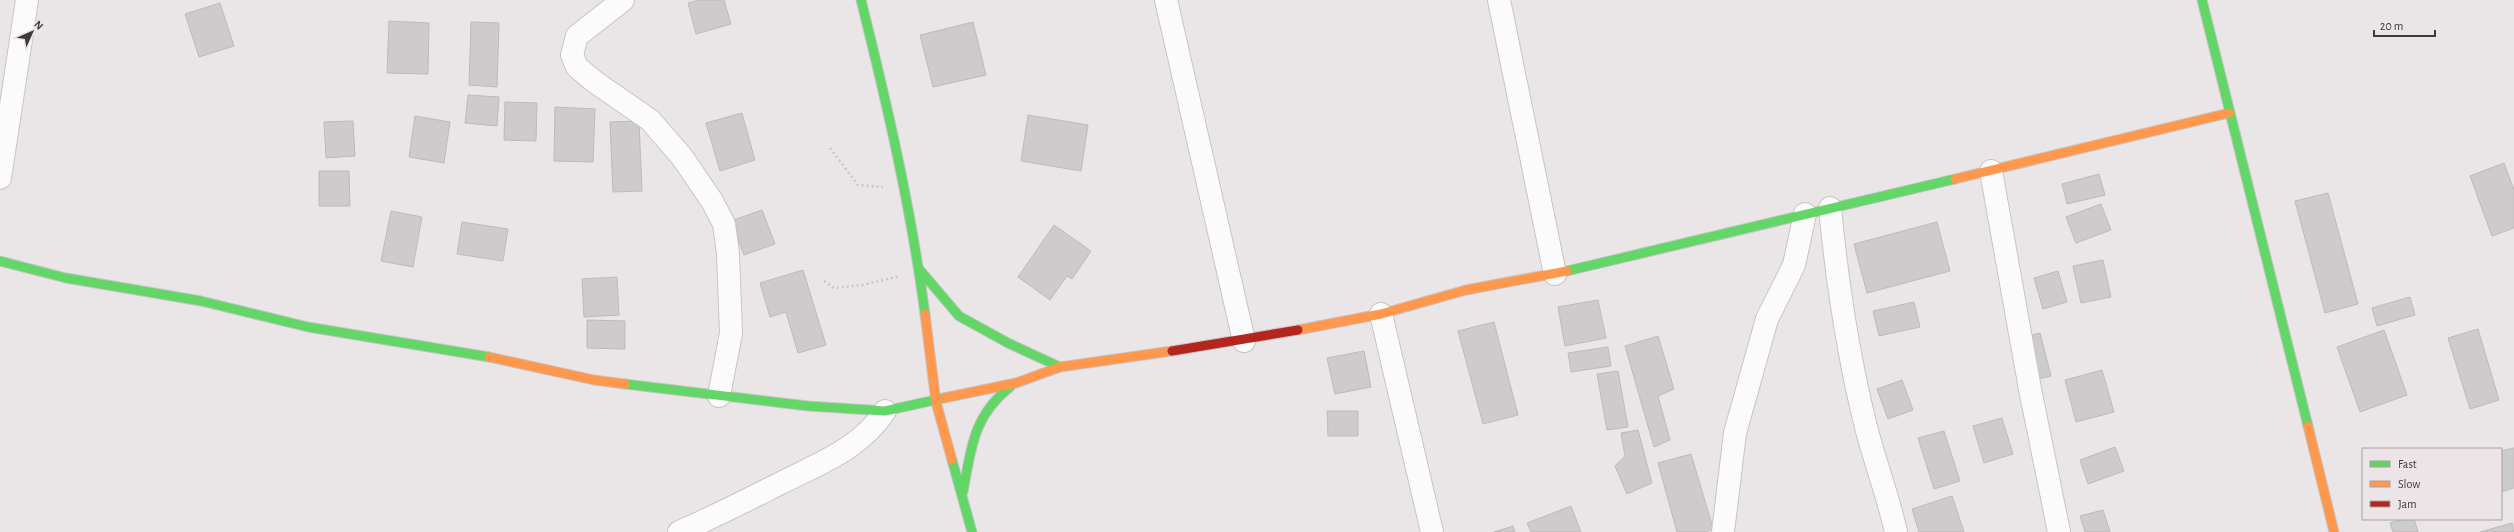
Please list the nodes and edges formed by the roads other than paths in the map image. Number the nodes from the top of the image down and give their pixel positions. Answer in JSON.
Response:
{"nodes":[{"id":1,"x":26,"y":0,"type":"edge"},
{"id":2,"x":623,"y":0,"type":"edge"},
{"id":3,"x":861,"y":0,"type":"edge"},
{"id":4,"x":1166,"y":0,"type":"edge"},
{"id":5,"x":1498,"y":0,"type":"edge"},
{"id":6,"x":2202,"y":0,"type":"edge"},
{"id":7,"x":2229,"y":113,"type":"junction"},
{"id":8,"x":1991,"y":171,"type":"junction"},
{"id":9,"x":0,"y":178,"type":"edge"},
{"id":10,"x":1830,"y":208,"type":"junction"},
{"id":11,"x":1805,"y":214,"type":"junction"},
{"id":12,"x":0,"y":261,"type":"edge"},
{"id":13,"x":919,"y":269,"type":"junction"},
{"id":14,"x":1555,"y":274,"type":"junction"},
{"id":15,"x":1381,"y":314,"type":"junction"},
{"id":16,"x":1244,"y":342,"type":"junction"},
{"id":17,"x":1060,"y":367,"type":"junction"},
{"id":18,"x":1016,"y":383,"type":"junction"},
{"id":19,"x":719,"y":396,"type":"junction"},
{"id":20,"x":936,"y":402,"type":"junction"},
{"id":21,"x":885,"y":411,"type":"junction"},
{"id":22,"x":963,"y":495,"type":"junction"},
{"id":23,"x":679,"y":532,"type":"edge"},
{"id":24,"x":972,"y":532,"type":"edge"},
{"id":25,"x":1432,"y":532,"type":"edge"},
{"id":26,"x":1723,"y":532,"type":"edge"},
{"id":27,"x":1896,"y":532,"type":"edge"},
{"id":28,"x":2060,"y":532,"type":"edge"},
{"id":29,"x":2334,"y":532,"type":"edge"}],
"edges":[{"from":1,"to":9,"type":"street"},
{"from":2,"to":19,"type":"street"},
{"from":3,"to":13,"type":"main road"},
{"from":4,"to":16,"type":"street"},
{"from":5,"to":14,"type":"street"},
{"from":6,"to":7,"type":"main road"},
{"from":7,"to":8,"type":"main road"},
{"from":7,"to":29,"type":"main road"},
{"from":8,"to":10,"type":"main road"},
{"from":8,"to":28,"type":"street"},
{"from":10,"to":11,"type":"main road"},
{"from":10,"to":27,"type":"street"},
{"from":11,"to":14,"type":"main road"},
{"from":11,"to":26,"type":"street"},
{"from":12,"to":19,"type":"main road"},
{"from":13,"to":17,"type":"main road"},
{"from":13,"to":20,"type":"main road"},
{"from":14,"to":15,"type":"main road"},
{"from":15,"to":16,"type":"main road"},
{"from":15,"to":25,"type":"street"},
{"from":16,"to":17,"type":"main road"},
{"from":17,"to":18,"type":"main road"},
{"from":18,"to":20,"type":"main road"},
{"from":18,"to":22,"type":"main road"},
{"from":19,"to":21,"type":"main road"},
{"from":20,"to":21,"type":"main road"},
{"from":20,"to":22,"type":"main road"},
{"from":21,"to":23,"type":"street"},
{"from":22,"to":24,"type":"main road"}]}
